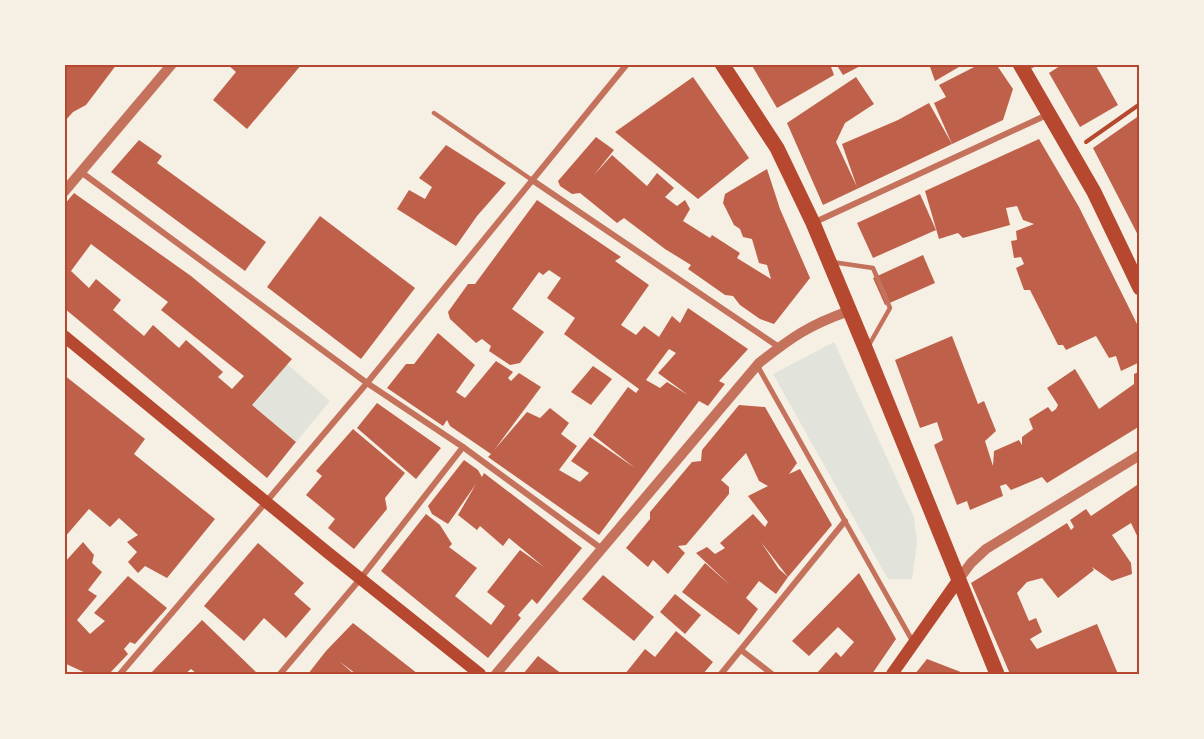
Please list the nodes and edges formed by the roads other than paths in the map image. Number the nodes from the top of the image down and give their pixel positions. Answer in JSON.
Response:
{"nodes":[{"id":1,"x":172,"y":64,"type":"edge"},
{"id":2,"x":627,"y":64,"type":"edge"},
{"id":3,"x":722,"y":64,"type":"edge"},
{"id":4,"x":1026,"y":67,"type":"edge"},
{"id":5,"x":434,"y":113,"type":"dead end"},
{"id":6,"x":1050,"y":114,"type":"junction"},
{"id":7,"x":81,"y":172,"type":"junction"},
{"id":8,"x":532,"y":180,"type":"junction"},
{"id":9,"x":64,"y":192,"type":"edge"},
{"id":10,"x":813,"y":223,"type":"junction"},
{"id":11,"x":829,"y":262,"type":"junction"},
{"id":12,"x":1140,"y":288,"type":"edge"},
{"id":13,"x":849,"y":311,"type":"junction"},
{"id":14,"x":64,"y":336,"type":"edge"},
{"id":15,"x":779,"y":347,"type":"junction"},
{"id":16,"x":866,"y":350,"type":"junction"},
{"id":17,"x":757,"y":365,"type":"junction"},
{"id":18,"x":367,"y":383,"type":"junction"},
{"id":19,"x":463,"y":447,"type":"junction"},
{"id":20,"x":1140,"y":455,"type":"edge"},
{"id":21,"x":266,"y":501,"type":"junction"},
{"id":22,"x":845,"y":521,"type":"junction"},
{"id":23,"x":602,"y":549,"type":"junction"},
{"id":24,"x":361,"y":578,"type":"junction"},
{"id":25,"x":959,"y":579,"type":"junction"},
{"id":26,"x":914,"y":644,"type":"junction"},
{"id":27,"x":741,"y":650,"type":"junction"},
{"id":28,"x":120,"y":675,"type":"edge"},
{"id":29,"x":280,"y":675,"type":"edge"},
{"id":30,"x":480,"y":675,"type":"edge"},
{"id":31,"x":496,"y":675,"type":"edge"},
{"id":32,"x":721,"y":675,"type":"edge"},
{"id":33,"x":772,"y":675,"type":"edge"},
{"id":34,"x":892,"y":675,"type":"edge"},
{"id":35,"x":997,"y":675,"type":"edge"}],
"edges":[{"from":1,"to":7,"type":"street"},
{"from":2,"to":8,"type":"street"},
{"from":3,"to":10,"type":"main road"},
{"from":4,"to":6,"type":"main road"},
{"from":5,"to":8,"type":"lane"},
{"from":6,"to":10,"type":"street"},
{"from":6,"to":12,"type":"main road"},
{"from":7,"to":9,"type":"street"},
{"from":7,"to":18,"type":"street"},
{"from":8,"to":15,"type":"street"},
{"from":8,"to":18,"type":"street"},
{"from":10,"to":11,"type":"main road"},
{"from":11,"to":13,"type":"main road"},
{"from":11,"to":16,"type":"lane"},
{"from":13,"to":15,"type":"street"},
{"from":13,"to":16,"type":"main road"},
{"from":14,"to":21,"type":"main road"},
{"from":15,"to":17,"type":"street"},
{"from":16,"to":25,"type":"main road"},
{"from":17,"to":22,"type":"street"},
{"from":17,"to":23,"type":"street"},
{"from":18,"to":19,"type":"street"},
{"from":18,"to":21,"type":"street"},
{"from":19,"to":23,"type":"street"},
{"from":19,"to":24,"type":"street"},
{"from":20,"to":25,"type":"street"},
{"from":21,"to":24,"type":"main road"},
{"from":21,"to":28,"type":"street"},
{"from":22,"to":26,"type":"street"},
{"from":22,"to":27,"type":"street"},
{"from":23,"to":31,"type":"street"},
{"from":24,"to":29,"type":"street"},
{"from":24,"to":30,"type":"main road"},
{"from":25,"to":26,"type":"main road"},
{"from":25,"to":35,"type":"main road"},
{"from":26,"to":34,"type":"main road"},
{"from":27,"to":32,"type":"street"},
{"from":27,"to":33,"type":"street"}]}
